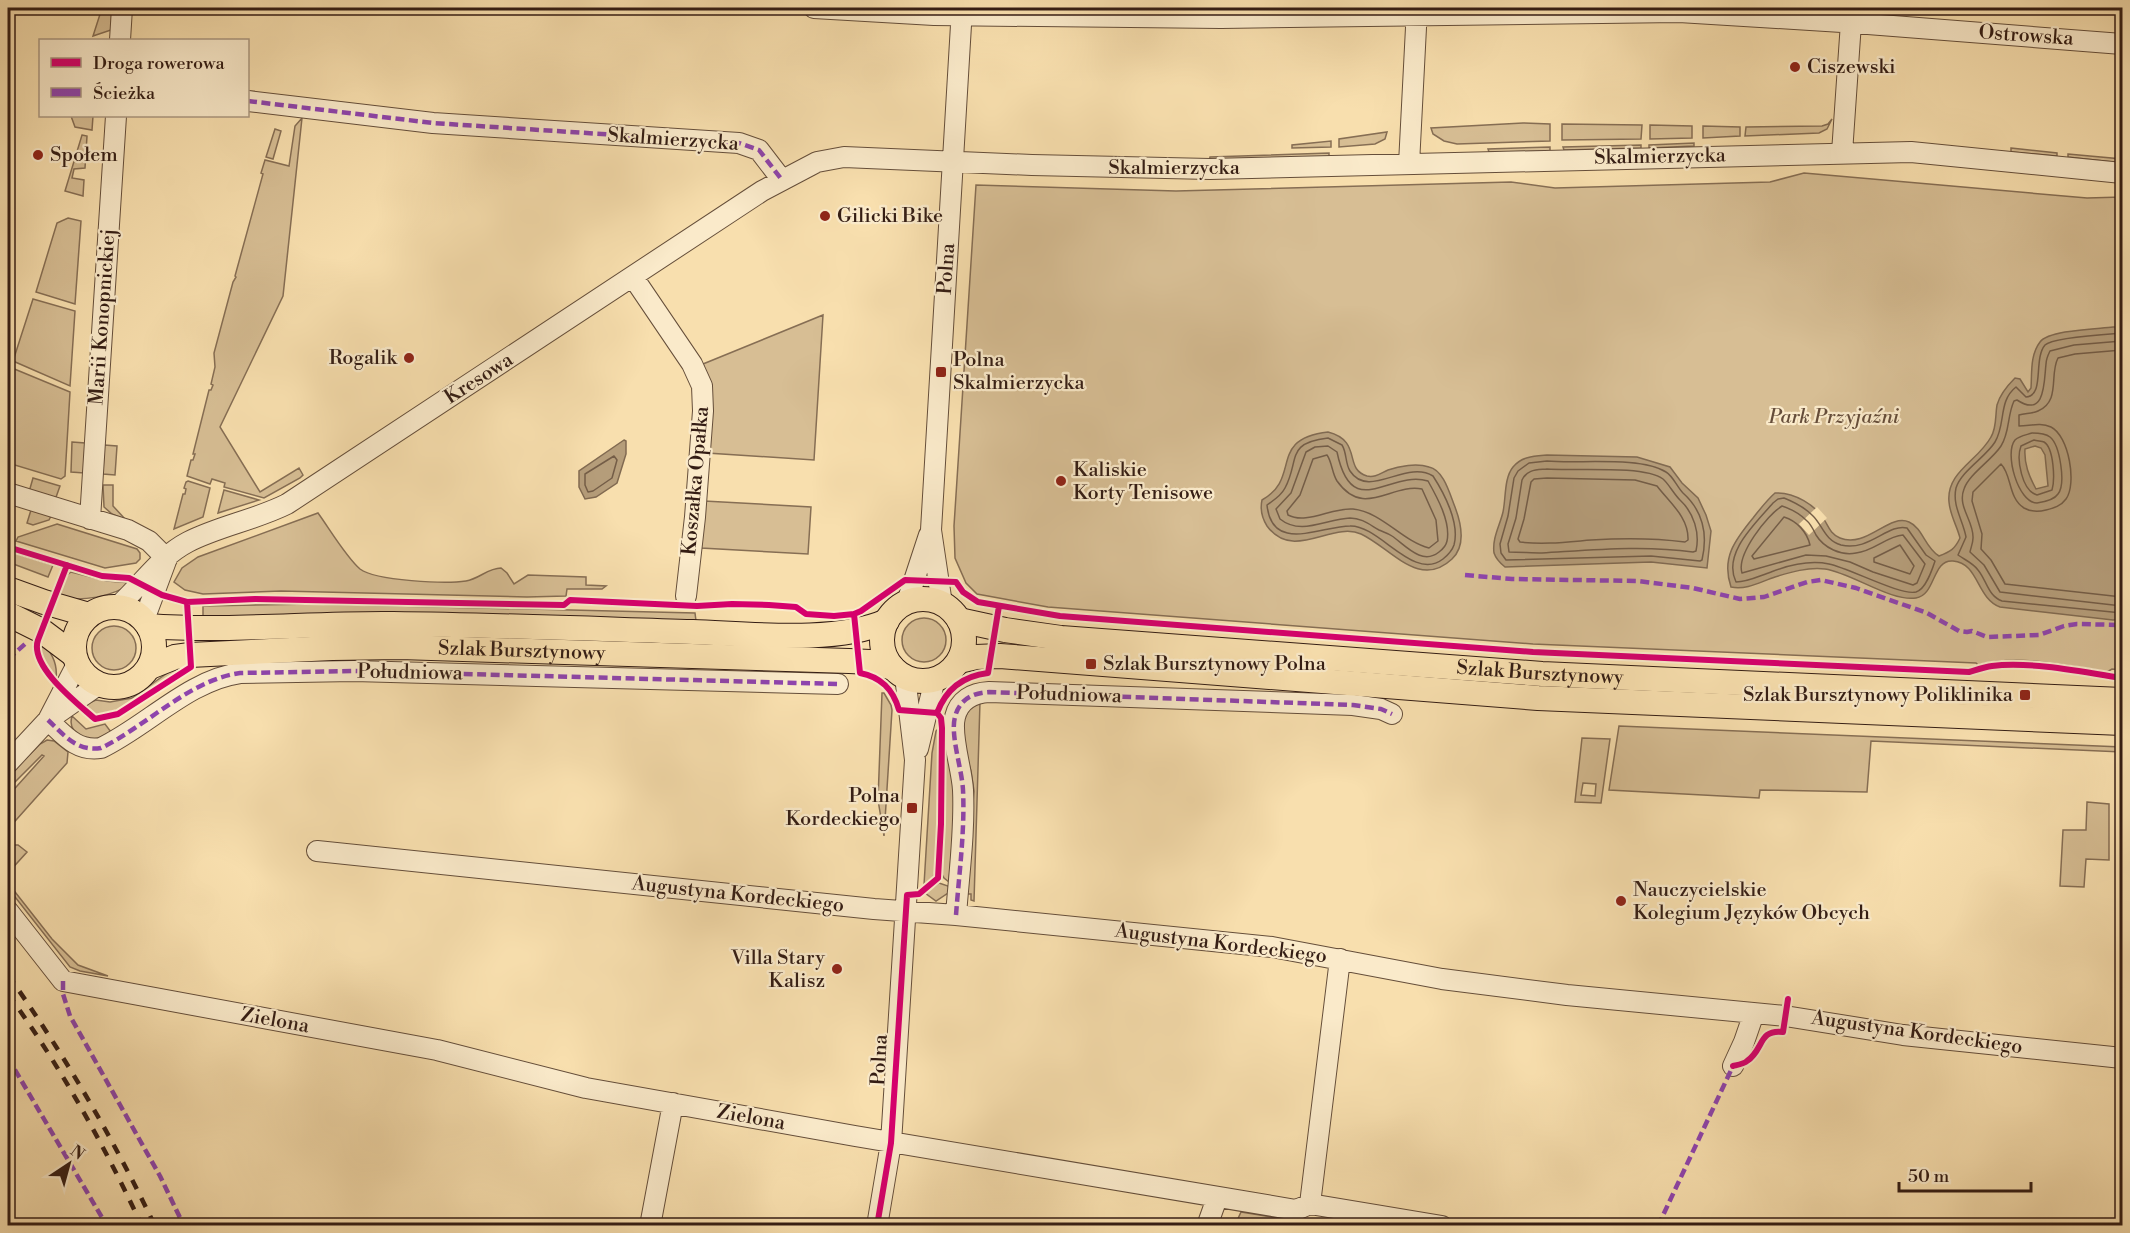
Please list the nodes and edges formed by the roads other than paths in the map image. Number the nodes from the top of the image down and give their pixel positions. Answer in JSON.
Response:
{"nodes":[{"id":1,"x":122,"y":8,"type":"edge"},
{"id":2,"x":814,"y":8,"type":"edge"},
{"id":3,"x":962,"y":11,"type":"edge"},
{"id":4,"x":1417,"y":12,"type":"edge"},
{"id":5,"x":1851,"y":15,"type":"edge"},
{"id":6,"x":120,"y":39,"type":"edge"},
{"id":7,"x":2122,"y":44,"type":"edge"},
{"id":8,"x":249,"y":101,"type":"edge"},
{"id":9,"x":116,"y":117,"type":"edge"},
{"id":10,"x":1842,"y":153,"type":"junction"},
{"id":11,"x":953,"y":162,"type":"junction"},
{"id":12,"x":1409,"y":164,"type":"junction"},
{"id":13,"x":2122,"y":173,"type":"edge"},
{"id":14,"x":782,"y":180,"type":"junction"},
{"id":15,"x":633,"y":277,"type":"junction"},
{"id":16,"x":8,"y":494,"type":"edge"},
{"id":17,"x":90,"y":519,"type":"junction"},
{"id":18,"x":931,"y":530,"type":"junction"},
{"id":19,"x":167,"y":558,"type":"junction"},
{"id":20,"x":8,"y":589,"type":"edge"},
{"id":21,"x":686,"y":596,"type":"dead end"},
{"id":22,"x":907,"y":602,"type":"junction"},
{"id":23,"x":942,"y":604,"type":"junction"},
{"id":24,"x":117,"y":607,"type":"junction"},
{"id":25,"x":8,"y":614,"type":"edge"},
{"id":26,"x":89,"y":615,"type":"junction"},
{"id":27,"x":959,"y":620,"type":"junction"},
{"id":28,"x":887,"y":621,"type":"junction"},
{"id":29,"x":146,"y":623,"type":"junction"},
{"id":30,"x":75,"y":659,"type":"junction"},
{"id":31,"x":959,"y":661,"type":"junction"},
{"id":32,"x":150,"y":667,"type":"junction"},
{"id":33,"x":899,"y":672,"type":"junction"},
{"id":34,"x":935,"y":679,"type":"junction"},
{"id":35,"x":838,"y":684,"type":"dead end"},
{"id":36,"x":98,"y":685,"type":"junction"},
{"id":37,"x":2122,"y":700,"type":"edge"},
{"id":38,"x":1392,"y":714,"type":"dead end"},
{"id":39,"x":48,"y":720,"type":"junction"},
{"id":40,"x":2122,"y":723,"type":"edge"},
{"id":41,"x":915,"y":760,"type":"junction"},
{"id":42,"x":8,"y":763,"type":"edge"},
{"id":43,"x":317,"y":851,"type":"dead end"},
{"id":44,"x":8,"y":911,"type":"edge"},
{"id":45,"x":906,"y":911,"type":"junction"},
{"id":46,"x":956,"y":915,"type":"junction"},
{"id":47,"x":1340,"y":959,"type":"junction"},
{"id":48,"x":1754,"y":1012,"type":"junction"},
{"id":49,"x":2122,"y":1058,"type":"edge"},
{"id":50,"x":1733,"y":1066,"type":"dead end"},
{"id":51,"x":673,"y":1103,"type":"junction"},
{"id":52,"x":891,"y":1143,"type":"junction"},
{"id":53,"x":1216,"y":1198,"type":"junction"},
{"id":54,"x":1310,"y":1204,"type":"junction"},
{"id":55,"x":650,"y":1226,"type":"edge"},
{"id":56,"x":878,"y":1226,"type":"edge"},
{"id":57,"x":1207,"y":1226,"type":"edge"},
{"id":58,"x":1442,"y":1226,"type":"edge"}],
"edges":[{"from":1,"to":6,"type":"street"},
{"from":2,"to":3,"type":"street","name":"Ostrowska"},
{"from":3,"to":4,"type":"street","name":"Ostrowska"},
{"from":3,"to":11,"type":"street","name":"Polna"},
{"from":4,"to":5,"type":"street","name":"Ostrowska"},
{"from":4,"to":12,"type":"street"},
{"from":5,"to":7,"type":"street","name":"Ostrowska"},
{"from":5,"to":10,"type":"street"},
{"from":8,"to":14,"type":"street","name":"Skalmierzycka"},
{"from":9,"to":17,"type":"street","name":"Marii Konopnickiej"},
{"from":10,"to":12,"type":"street","name":"Skalmierzycka"},
{"from":10,"to":13,"type":"street","name":"Skalmierzycka"},
{"from":11,"to":12,"type":"street","name":"Skalmierzycka"},
{"from":11,"to":14,"type":"street","name":"Skalmierzycka"},
{"from":11,"to":18,"type":"street","name":"Polna"},
{"from":14,"to":15,"type":"street","name":"Kresowa"},
{"from":15,"to":19,"type":"street","name":"Kresowa"},
{"from":15,"to":21,"type":"street","name":"Koszałka Opałka"},
{"from":16,"to":17,"type":"street"},
{"from":17,"to":19,"type":"street"},
{"from":18,"to":22,"type":"street","name":"Polna"},
{"from":18,"to":23,"type":"street","name":"Polna"},
{"from":19,"to":24,"type":"street","name":"Kresowa"},
{"from":19,"to":29,"type":"street"},
{"from":20,"to":26,"type":"main road"},
{"from":22,"to":23,"type":"main road"},
{"from":22,"to":28,"type":"main road"},
{"from":23,"to":27,"type":"main road"},
{"from":24,"to":26,"type":"main road"},
{"from":24,"to":29,"type":"main road"},
{"from":25,"to":30,"type":"main road"},
{"from":26,"to":30,"type":"main road"},
{"from":27,"to":31,"type":"main road"},
{"from":27,"to":37,"type":"main road","name":"Szlak Bursztynowy"},
{"from":28,"to":29,"type":"main road","name":"Szlak Bursztynowy"},
{"from":28,"to":33,"type":"main road"},
{"from":29,"to":32,"type":"main road"},
{"from":30,"to":36,"type":"main road"},
{"from":30,"to":39,"type":"street"},
{"from":31,"to":34,"type":"main road"},
{"from":31,"to":40,"type":"main road","name":"Szlak Bursztynowy"},
{"from":32,"to":33,"type":"main road","name":"Szlak Bursztynowy"},
{"from":32,"to":36,"type":"main road"},
{"from":33,"to":34,"type":"main road"},
{"from":33,"to":41,"type":"street","name":"Polna"},
{"from":34,"to":41,"type":"street","name":"Polna"},
{"from":35,"to":39,"type":"street","name":"Południowa"},
{"from":36,"to":39,"type":"street"},
{"from":38,"to":46,"type":"street","name":"Południowa"},
{"from":39,"to":42,"type":"street"},
{"from":41,"to":45,"type":"street","name":"Polna"},
{"from":43,"to":45,"type":"street","name":"Augustyna Kordeckiego"},
{"from":44,"to":51,"type":"street","name":"Zielona"},
{"from":45,"to":46,"type":"street","name":"Augustyna Kordeckiego"},
{"from":45,"to":52,"type":"street","name":"Polna"},
{"from":46,"to":47,"type":"street","name":"Augustyna Kordeckiego"},
{"from":47,"to":48,"type":"street","name":"Augustyna Kordeckiego"},
{"from":47,"to":54,"type":"street"},
{"from":48,"to":49,"type":"street","name":"Augustyna Kordeckiego"},
{"from":48,"to":50,"type":"street"},
{"from":51,"to":52,"type":"street","name":"Zielona"},
{"from":51,"to":55,"type":"street"},
{"from":52,"to":53,"type":"street","name":"Zielona"},
{"from":52,"to":56,"type":"street","name":"Polna"},
{"from":53,"to":54,"type":"street","name":"Zielona"},
{"from":53,"to":57,"type":"street"},
{"from":54,"to":58,"type":"street","name":"Zielona"}]}
